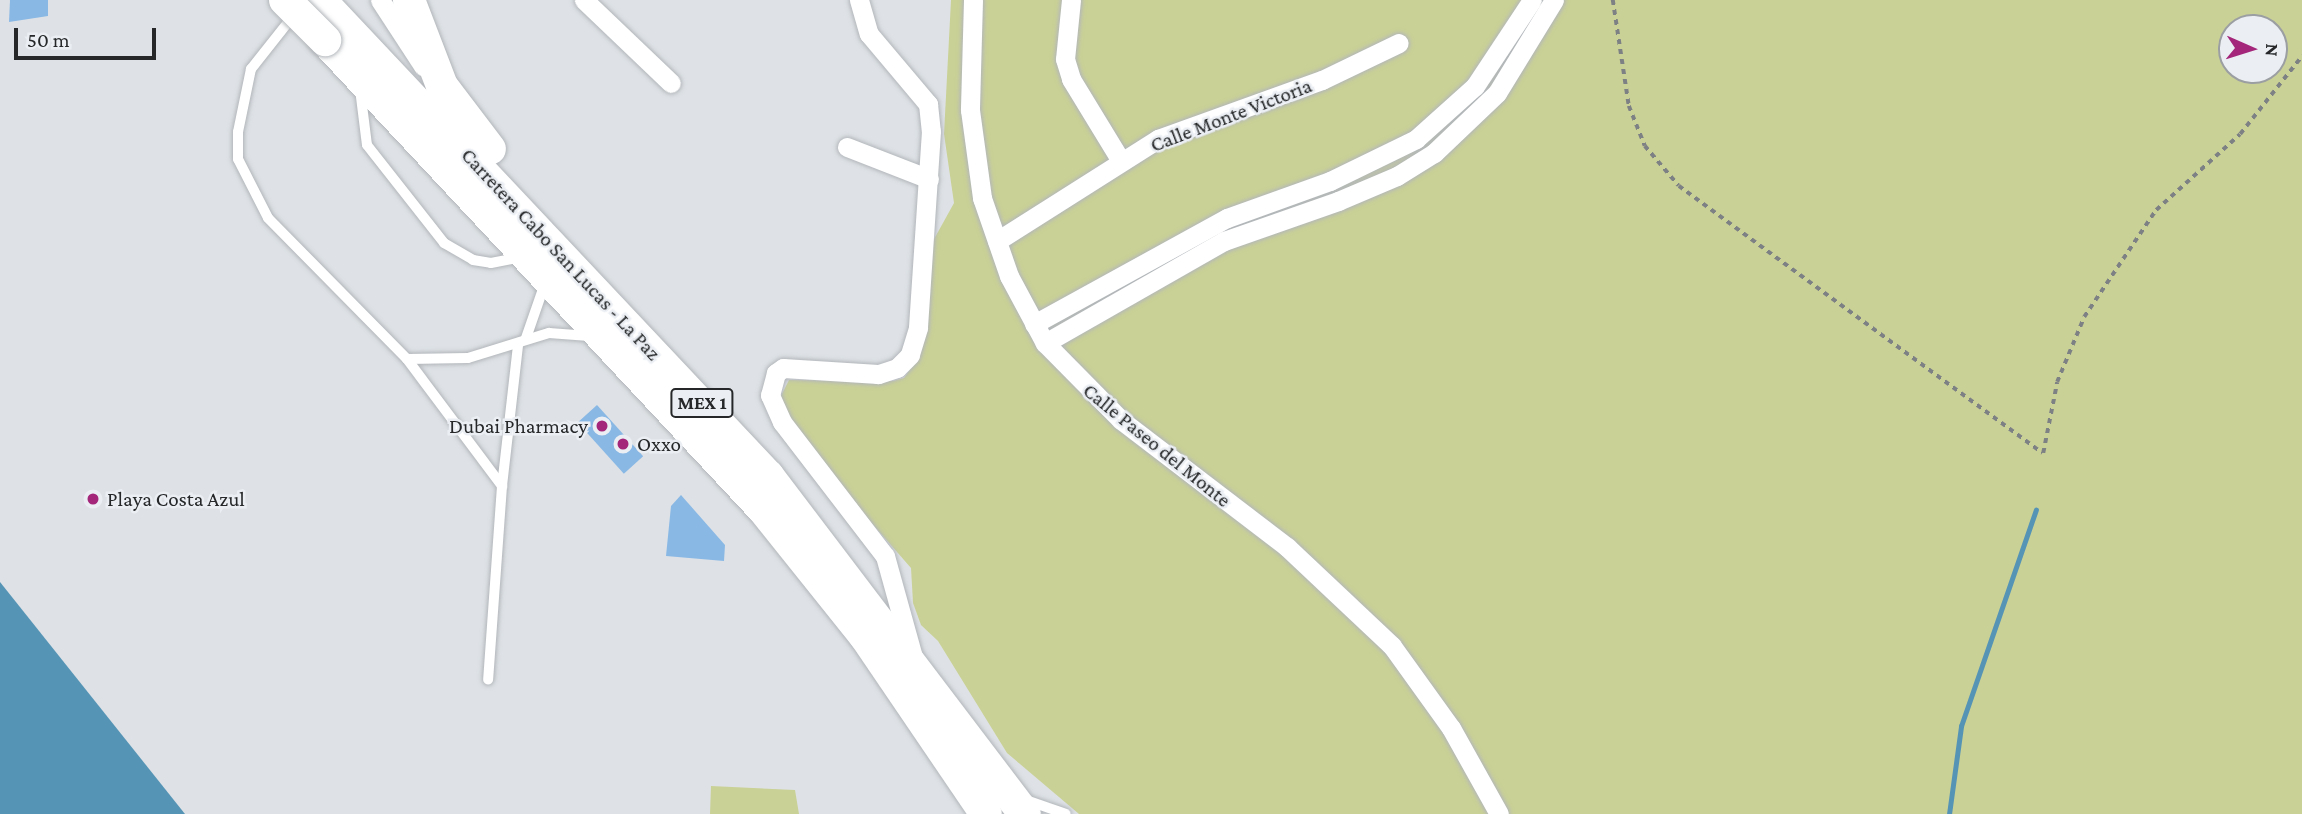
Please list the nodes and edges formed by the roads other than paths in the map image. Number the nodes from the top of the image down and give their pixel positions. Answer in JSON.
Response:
{"nodes":[{"id":1,"x":285,"y":0,"type":"edge"},
{"id":2,"x":307,"y":0,"type":"edge"},
{"id":3,"x":320,"y":0,"type":"edge"},
{"id":4,"x":380,"y":0,"type":"edge"},
{"id":5,"x":410,"y":0,"type":"edge"},
{"id":6,"x":584,"y":0,"type":"edge"},
{"id":7,"x":859,"y":0,"type":"edge"},
{"id":8,"x":973,"y":0,"type":"edge"},
{"id":9,"x":1071,"y":0,"type":"edge"},
{"id":10,"x":1532,"y":0,"type":"edge"},
{"id":11,"x":1554,"y":0,"type":"edge"},
{"id":12,"x":333,"y":31,"type":"junction"},
{"id":13,"x":1399,"y":43,"type":"dead end"},
{"id":14,"x":359,"y":78,"type":"junction"},
{"id":15,"x":671,"y":83,"type":"dead end"},
{"id":16,"x":464,"y":120,"type":"junction"},
{"id":17,"x":847,"y":147,"type":"dead end"},
{"id":18,"x":1121,"y":161,"type":"junction"},
{"id":19,"x":929,"y":179,"type":"junction"},
{"id":20,"x":1330,"y":181,"type":"junction"},
{"id":21,"x":1338,"y":201,"type":"junction"},
{"id":22,"x":998,"y":241,"type":"junction"},
{"id":23,"x":535,"y":265,"type":"junction"},
{"id":24,"x":1034,"y":324,"type":"junction"},
{"id":25,"x":605,"y":340,"type":"junction"},
{"id":26,"x":522,"y":342,"type":"junction"},
{"id":27,"x":1045,"y":343,"type":"junction"},
{"id":28,"x":407,"y":359,"type":"junction"},
{"id":29,"x":692,"y":392,"type":"junction"},
{"id":30,"x":502,"y":486,"type":"junction"},
{"id":31,"x":916,"y":668,"type":"junction"},
{"id":32,"x":488,"y":679,"type":"dead end"},
{"id":33,"x":1018,"y":805,"type":"edge"},
{"id":34,"x":986,"y":814,"type":"edge"},
{"id":35,"x":1066,"y":814,"type":"edge"},
{"id":36,"x":1499,"y":814,"type":"edge"}],
"edges":[{"from":1,"to":12,"type":"highway","name":"Carretera Cabo San Lucas - La Paz","number":"MEX 1","bridge":true},
{"from":2,"to":28,"type":"lane"},
{"from":3,"to":12,"type":"highway","name":"Carretera Cabo San Lucas - La Paz","number":"MEX 1"},
{"from":4,"to":16,"type":"street"},
{"from":5,"to":16,"type":"highway"},
{"from":6,"to":15,"type":"street"},
{"from":7,"to":19,"type":"street"},
{"from":8,"to":22,"type":"street","name":"Calle Paseo del Monte"},
{"from":9,"to":18,"type":"street"},
{"from":10,"to":20,"type":"street"},
{"from":11,"to":21,"type":"street"},
{"from":12,"to":14,"type":"highway","name":"Carretera Cabo San Lucas - La Paz","number":"MEX 1"},
{"from":12,"to":29,"type":"highway","name":"Carretera Cabo San Lucas - La Paz","number":"MEX 1"},
{"from":13,"to":18,"type":"street","name":"Calle Monte Victoria"},
{"from":14,"to":23,"type":"highway","name":"Carretera Cabo San Lucas - La Paz","number":"MEX 1"},
{"from":14,"to":23,"type":"lane"},
{"from":16,"to":29,"type":"highway"},
{"from":17,"to":19,"type":"street"},
{"from":18,"to":22,"type":"street","name":"Calle Monte Victoria"},
{"from":19,"to":31,"type":"street"},
{"from":20,"to":21,"type":"street"},
{"from":20,"to":24,"type":"street"},
{"from":21,"to":27,"type":"street"},
{"from":22,"to":24,"type":"street","name":"Calle Paseo del Monte"},
{"from":23,"to":25,"type":"highway","name":"Carretera Cabo San Lucas - La Paz","number":"MEX 1"},
{"from":23,"to":26,"type":"lane"},
{"from":24,"to":27,"type":"street","name":"Calle Paseo del Monte"},
{"from":25,"to":26,"type":"lane"},
{"from":25,"to":34,"type":"highway","name":"Carretera Cabo San Lucas - La Paz","number":"MEX 1"},
{"from":26,"to":28,"type":"lane"},
{"from":26,"to":30,"type":"lane"},
{"from":27,"to":36,"type":"street","name":"Calle Paseo del Monte"},
{"from":28,"to":30,"type":"lane"},
{"from":29,"to":31,"type":"highway","name":"Carretera Cabo San Lucas - La Paz","number":"MEX 1"},
{"from":30,"to":32,"type":"lane"},
{"from":31,"to":33,"type":"highway","name":"Carretera Cabo San Lucas - La Paz","number":"MEX 1"},
{"from":33,"to":35,"type":"lane"}]}
